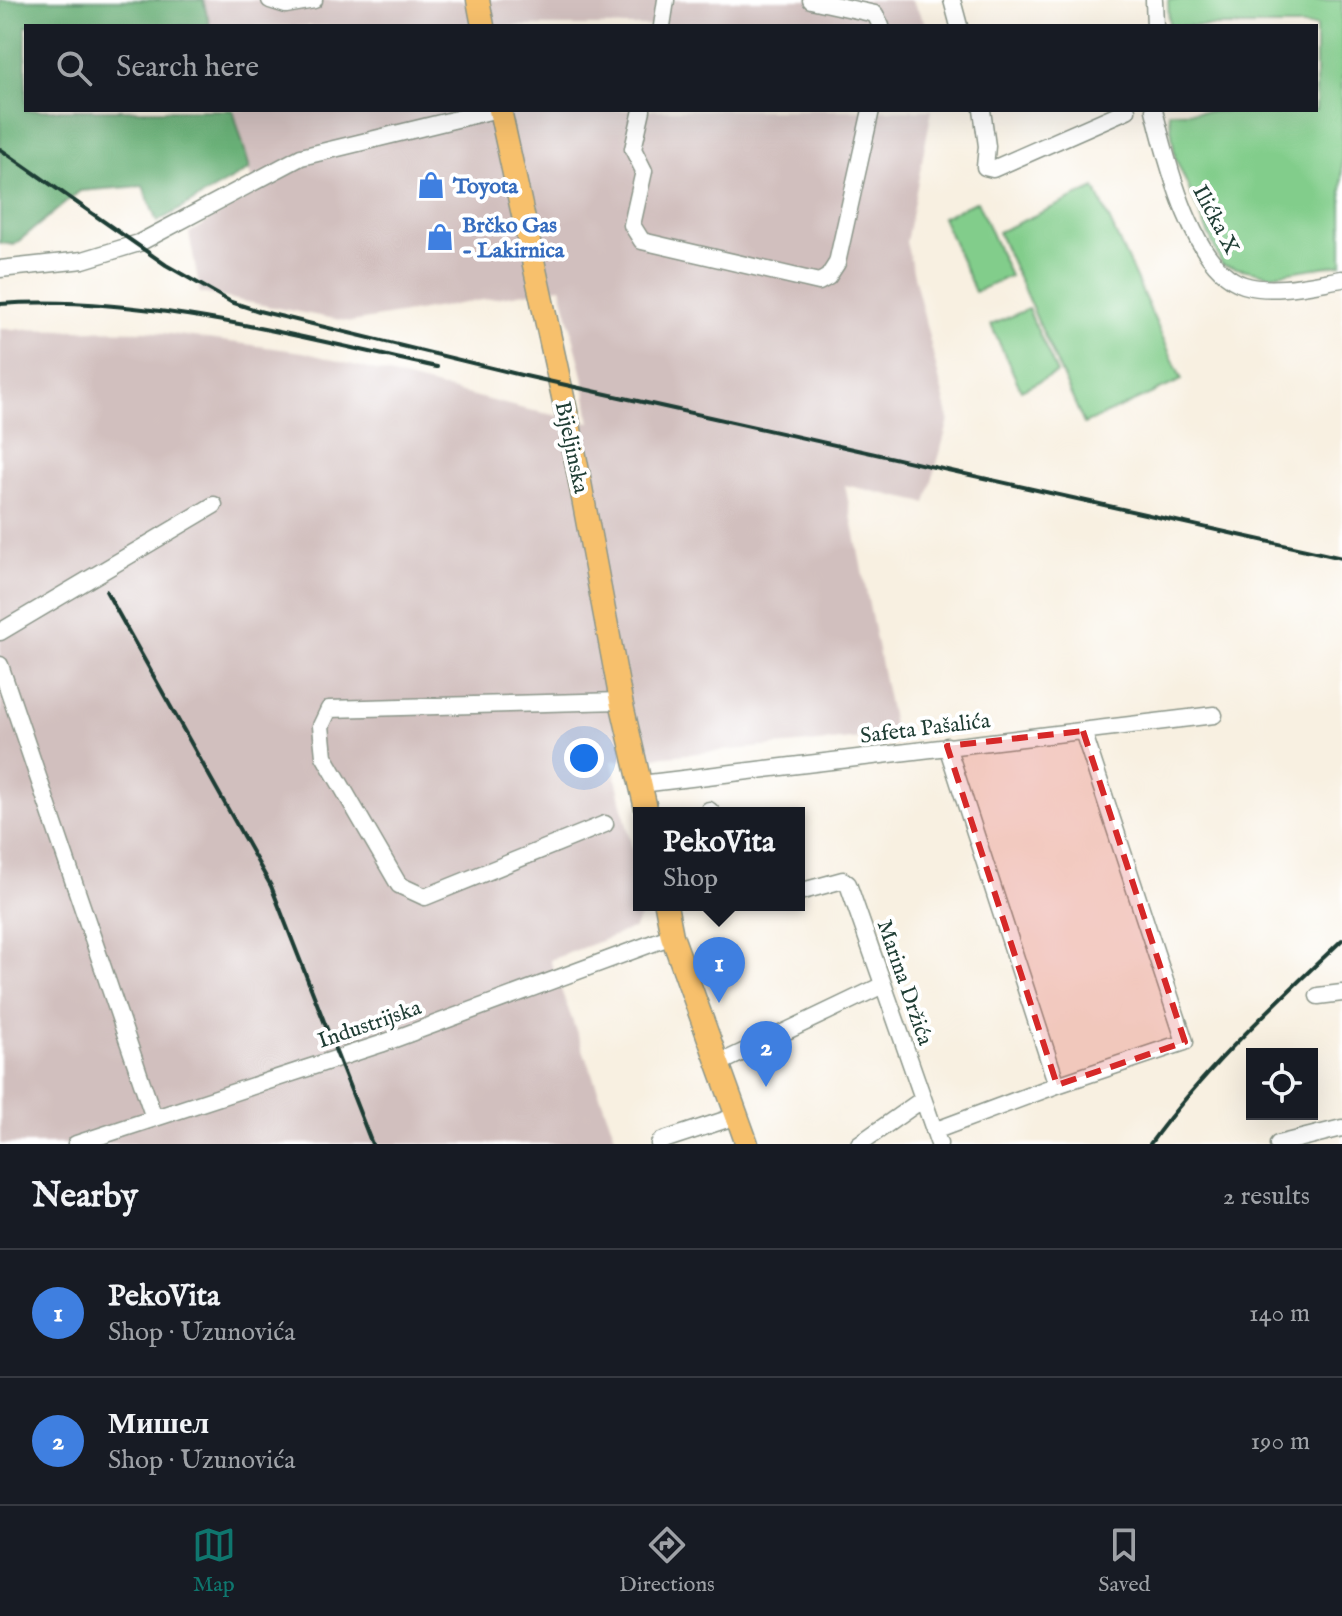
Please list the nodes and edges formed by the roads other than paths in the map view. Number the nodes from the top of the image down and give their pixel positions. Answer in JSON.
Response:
{"nodes":[{"id":1,"x":270,"y":0,"type":"edge"},
{"id":2,"x":314,"y":0,"type":"edge"},
{"id":3,"x":478,"y":0,"type":"edge"},
{"id":4,"x":666,"y":0,"type":"edge"},
{"id":5,"x":811,"y":0,"type":"edge"},
{"id":6,"x":952,"y":0,"type":"edge"},
{"id":7,"x":1154,"y":0,"type":"edge"},
{"id":8,"x":483,"y":24,"type":"edge"},
{"id":9,"x":662,"y":24,"type":"edge"},
{"id":10,"x":880,"y":24,"type":"edge"},
{"id":11,"x":958,"y":24,"type":"edge"},
{"id":12,"x":1155,"y":24,"type":"edge"},
{"id":13,"x":489,"y":112,"type":"edge"},
{"id":14,"x":497,"y":112,"type":"edge"},
{"id":15,"x":642,"y":112,"type":"edge"},
{"id":16,"x":871,"y":112,"type":"edge"},
{"id":17,"x":982,"y":112,"type":"edge"},
{"id":18,"x":1122,"y":112,"type":"edge"},
{"id":19,"x":1154,"y":112,"type":"edge"},
{"id":20,"x":0,"y":269,"type":"edge"},
{"id":21,"x":1342,"y":279,"type":"edge"},
{"id":22,"x":214,"y":505,"type":"dead end"},
{"id":23,"x":0,"y":632,"type":"edge"},
{"id":24,"x":0,"y":665,"type":"edge"},
{"id":25,"x":621,"y":701,"type":"junction"},
{"id":26,"x":1214,"y":715,"type":"dead end"},
{"id":27,"x":1083,"y":731,"type":"junction"},
{"id":28,"x":947,"y":746,"type":"junction"},
{"id":29,"x":641,"y":784,"type":"junction"},
{"id":30,"x":646,"y":807,"type":"edge"},
{"id":31,"x":605,"y":824,"type":"dead end"},
{"id":32,"x":805,"y":890,"type":"edge"},
{"id":33,"x":667,"y":911,"type":"edge"},
{"id":34,"x":672,"y":936,"type":"junction"},
{"id":35,"x":883,"y":985,"type":"junction"},
{"id":36,"x":1342,"y":993,"type":"edge"},
{"id":37,"x":1318,"y":996,"type":"dead end"},
{"id":38,"x":718,"y":1064,"type":"junction"},
{"id":39,"x":1057,"y":1085,"type":"junction"},
{"id":40,"x":923,"y":1099,"type":"junction"},
{"id":41,"x":737,"y":1116,"type":"junction"},
{"id":42,"x":154,"y":1118,"type":"junction"},
{"id":43,"x":1342,"y":1128,"type":"edge"},
{"id":44,"x":937,"y":1138,"type":"edge"},
{"id":45,"x":76,"y":1144,"type":"edge"},
{"id":46,"x":659,"y":1144,"type":"edge"},
{"id":47,"x":747,"y":1144,"type":"edge"},
{"id":48,"x":859,"y":1144,"type":"edge"},
{"id":49,"x":1278,"y":1144,"type":"edge"}],
"edges":[{"from":1,"to":2,"type":"street"},
{"from":3,"to":8,"type":"main road"},
{"from":4,"to":9,"type":"street"},
{"from":5,"to":10,"type":"street"},
{"from":6,"to":11,"type":"street"},
{"from":7,"to":12,"type":"street"},
{"from":13,"to":20,"type":"street"},
{"from":14,"to":25,"type":"main road","name":"Bijeljinska"},
{"from":15,"to":16,"type":"street"},
{"from":17,"to":18,"type":"street"},
{"from":19,"to":21,"type":"street","name":"Ilićka X"},
{"from":22,"to":23,"type":"street"},
{"from":24,"to":42,"type":"street"},
{"from":25,"to":29,"type":"main road","name":"Bijeljinska"},
{"from":25,"to":31,"type":"street"},
{"from":26,"to":27,"type":"street","name":"Safeta Pašalića"},
{"from":27,"to":28,"type":"street","name":"Safeta Pašalića"},
{"from":27,"to":39,"type":"street"},
{"from":28,"to":29,"type":"street","name":"Safeta Pašalića"},
{"from":28,"to":39,"type":"street"},
{"from":29,"to":30,"type":"main road","name":"Bijeljinska"},
{"from":32,"to":35,"type":"street","name":"Marina Držića"},
{"from":33,"to":34,"type":"main road"},
{"from":34,"to":38,"type":"main road"},
{"from":34,"to":42,"type":"street","name":"Industrijska"},
{"from":35,"to":38,"type":"street"},
{"from":35,"to":40,"type":"street","name":"Marina Držića"},
{"from":36,"to":37,"type":"street"},
{"from":38,"to":41,"type":"main road"},
{"from":39,"to":44,"type":"street"},
{"from":40,"to":44,"type":"street","name":"Marina Držića"},
{"from":40,"to":48,"type":"street"},
{"from":41,"to":46,"type":"street"},
{"from":41,"to":47,"type":"main road"},
{"from":42,"to":45,"type":"street","name":"Industrijska"},
{"from":43,"to":49,"type":"street"}]}
